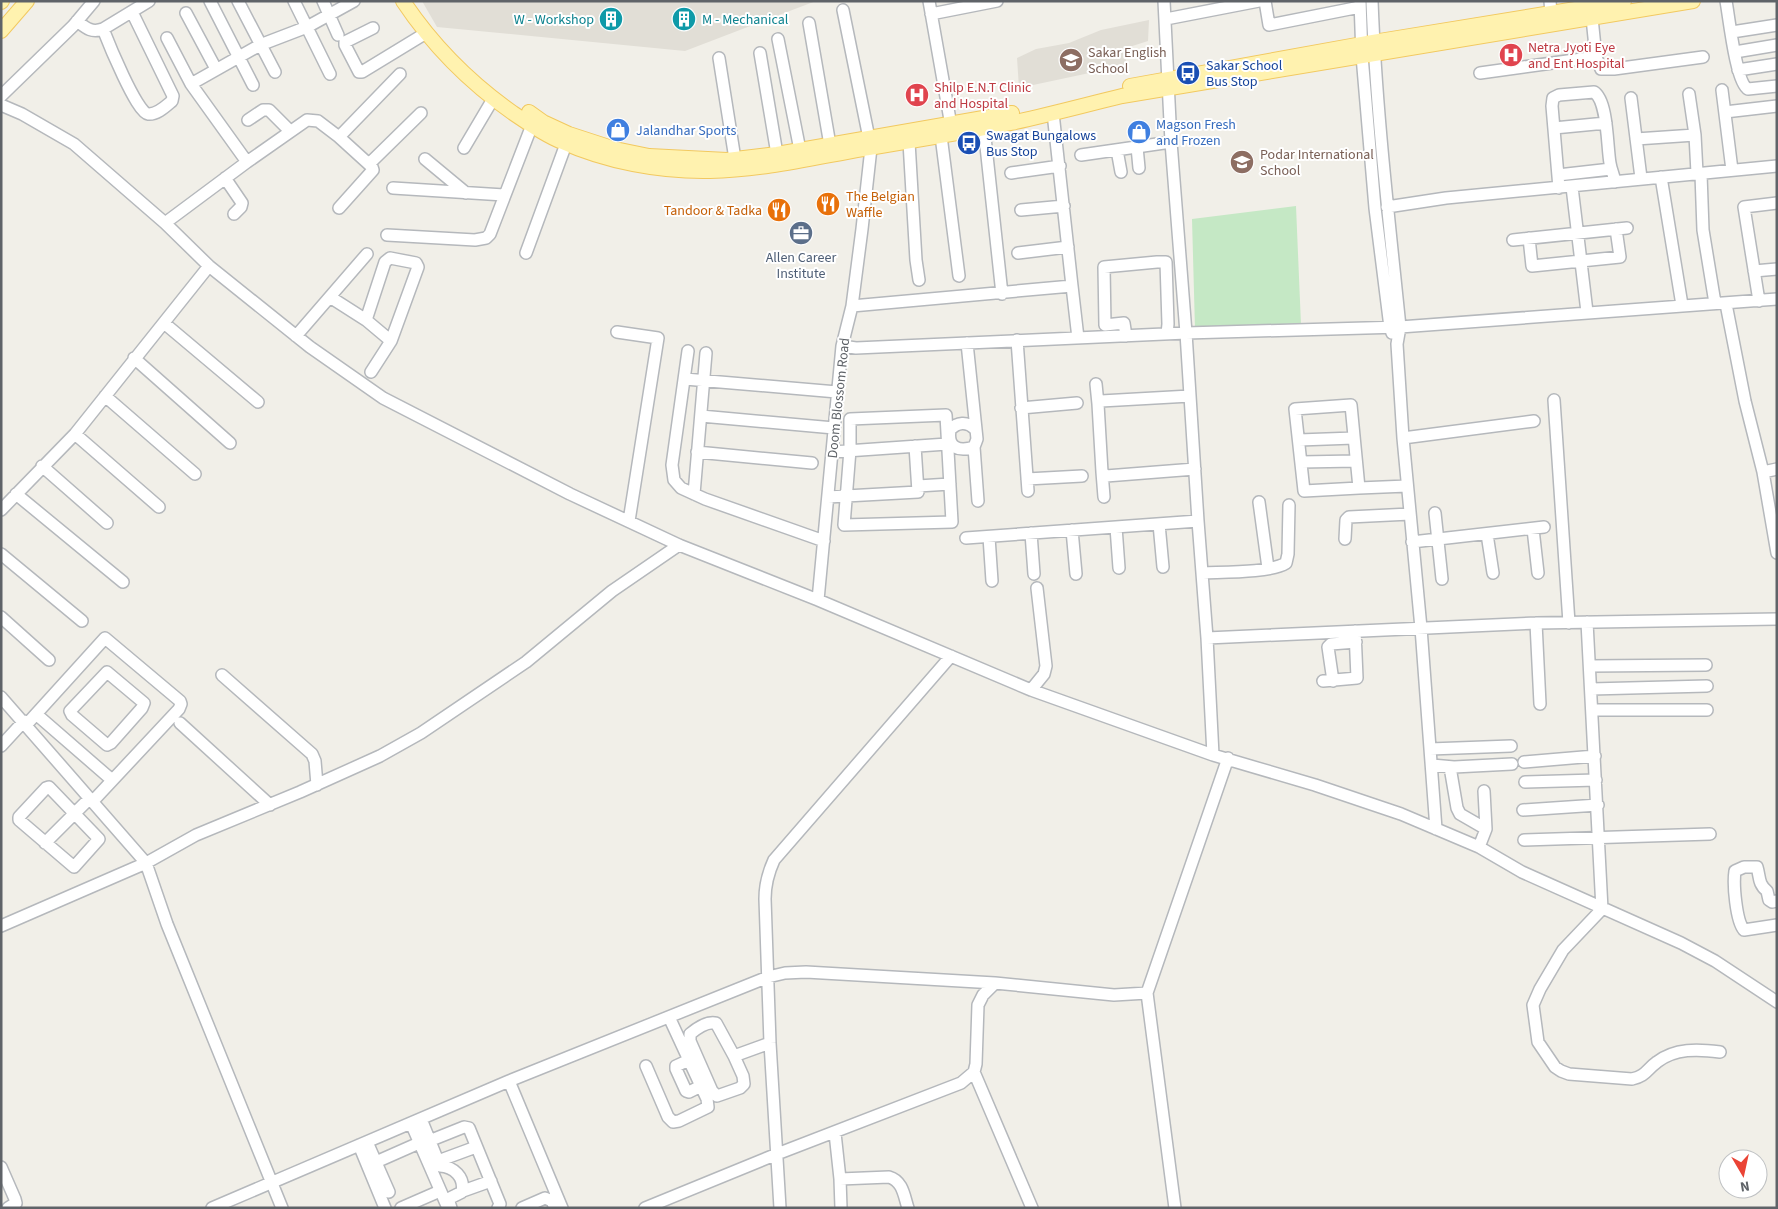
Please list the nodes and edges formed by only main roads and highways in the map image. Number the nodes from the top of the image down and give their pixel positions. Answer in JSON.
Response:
{"nodes":[{"id":1,"x":27,"y":1,"type":"edge"},
{"id":2,"x":403,"y":1,"type":"edge"},
{"id":3,"x":414,"y":1,"type":"edge"},
{"id":4,"x":1624,"y":1,"type":"edge"},
{"id":5,"x":1693,"y":1,"type":"edge"},
{"id":6,"x":1606,"y":3,"type":"edge"},
{"id":7,"x":1550,"y":7,"type":"edge"},
{"id":8,"x":1,"y":32,"type":"edge"},
{"id":9,"x":1368,"y":49,"type":"junction"},
{"id":10,"x":447,"y":51,"type":"junction"},
{"id":11,"x":1052,"y":109,"type":"junction"},
{"id":12,"x":948,"y":131,"type":"junction"},
{"id":13,"x":564,"y":139,"type":"junction"},
{"id":14,"x":869,"y":143,"type":"junction"},
{"id":15,"x":730,"y":163,"type":"junction"}],
"edges":[{"from":1,"to":8,"type":"main road"},
{"from":2,"to":10,"type":"main road"},
{"from":3,"to":10,"type":"main road"},
{"from":4,"to":6,"type":"main road"},
{"from":5,"to":9,"type":"main road"},
{"from":6,"to":7,"type":"main road"},
{"from":7,"to":9,"type":"main road"},
{"from":9,"to":11,"type":"main road"},
{"from":10,"to":13,"type":"main road"},
{"from":10,"to":13,"type":"main road"},
{"from":11,"to":12,"type":"main road"},
{"from":11,"to":12,"type":"main road"},
{"from":12,"to":14,"type":"main road"},
{"from":12,"to":14,"type":"main road"},
{"from":13,"to":15,"type":"main road"},
{"from":14,"to":15,"type":"main road"},
{"from":14,"to":15,"type":"main road"}]}
